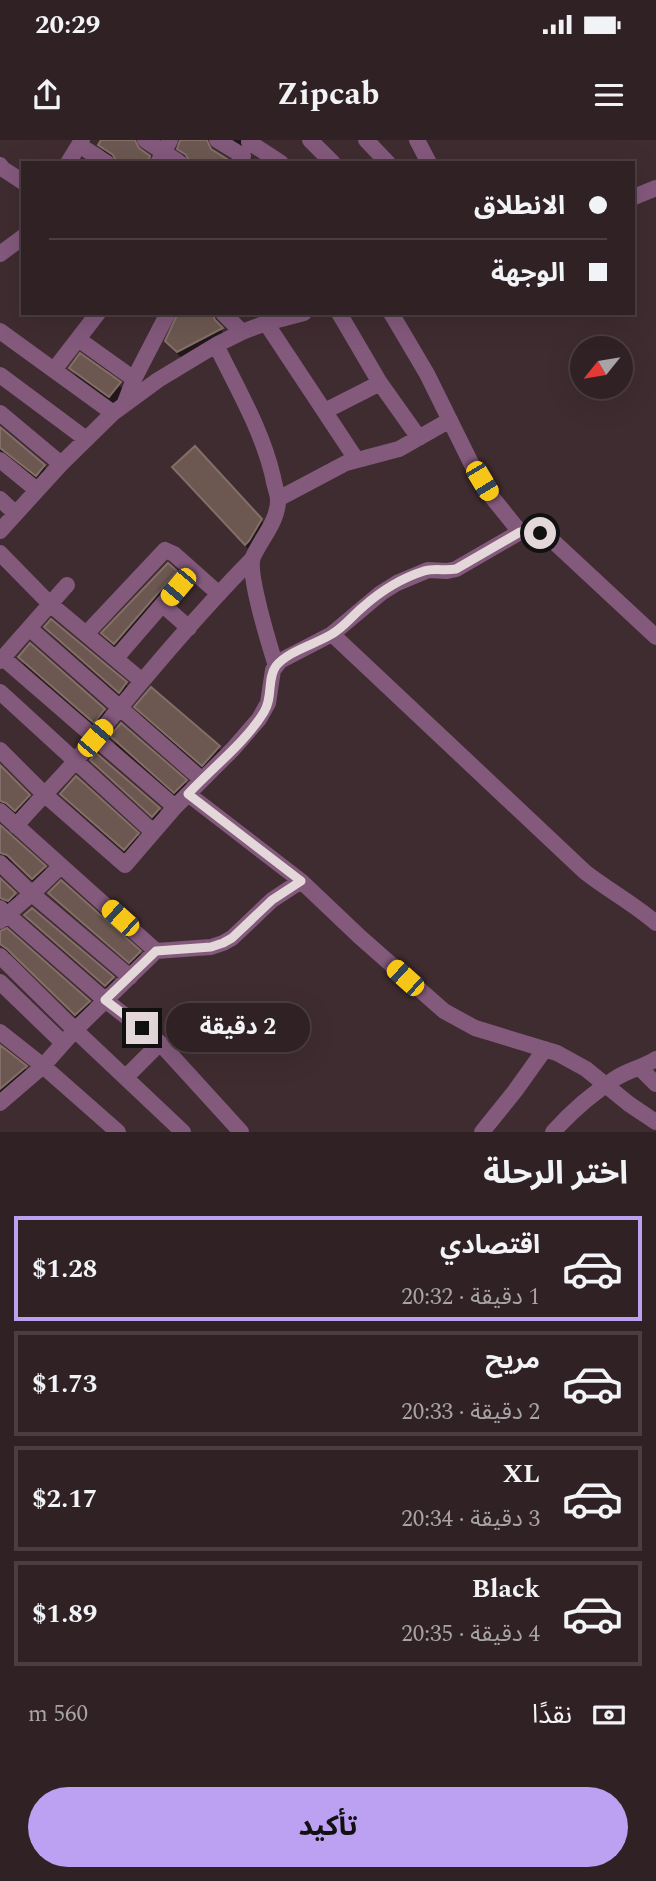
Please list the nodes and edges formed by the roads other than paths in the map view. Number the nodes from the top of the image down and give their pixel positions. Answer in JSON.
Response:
{"nodes":[{"id":1,"x":145,"y":140,"type":"edge"},
{"id":2,"x":218,"y":140,"type":"edge"},
{"id":3,"x":310,"y":140,"type":"edge"},
{"id":4,"x":366,"y":140,"type":"edge"},
{"id":5,"x":416,"y":140,"type":"edge"},
{"id":6,"x":81,"y":142,"type":"edge"},
{"id":7,"x":245,"y":150,"type":"edge"},
{"id":8,"x":164,"y":152,"type":"edge"},
{"id":9,"x":69,"y":161,"type":"edge"},
{"id":10,"x":105,"y":161,"type":"edge"},
{"id":11,"x":275,"y":161,"type":"edge"},
{"id":12,"x":331,"y":161,"type":"edge"},
{"id":13,"x":386,"y":161,"type":"edge"},
{"id":14,"x":428,"y":161,"type":"edge"},
{"id":15,"x":0,"y":165,"type":"edge"},
{"id":16,"x":21,"y":181,"type":"edge"},
{"id":17,"x":656,"y":188,"type":"edge"},
{"id":18,"x":635,"y":197,"type":"edge"},
{"id":19,"x":21,"y":238,"type":"edge"},
{"id":20,"x":0,"y":254,"type":"edge"},
{"id":21,"x":96,"y":315,"type":"edge"},
{"id":22,"x":167,"y":315,"type":"edge"},
{"id":23,"x":225,"y":315,"type":"edge"},
{"id":24,"x":296,"y":315,"type":"edge"},
{"id":25,"x":340,"y":315,"type":"edge"},
{"id":26,"x":392,"y":315,"type":"edge"},
{"id":27,"x":266,"y":323,"type":"junction"},
{"id":28,"x":0,"y":331,"type":"edge"},
{"id":29,"x":242,"y":332,"type":"junction"},
{"id":30,"x":78,"y":339,"type":"junction"},
{"id":31,"x":216,"y":345,"type":"junction"},
{"id":32,"x":54,"y":370,"type":"junction"},
{"id":33,"x":0,"y":375,"type":"edge"},
{"id":34,"x":134,"y":379,"type":"junction"},
{"id":35,"x":380,"y":383,"type":"junction"},
{"id":36,"x":119,"y":409,"type":"junction"},
{"id":37,"x":325,"y":411,"type":"junction"},
{"id":38,"x":0,"y":413,"type":"edge"},
{"id":39,"x":450,"y":420,"type":"junction"},
{"id":40,"x":419,"y":438,"type":"junction"},
{"id":41,"x":86,"y":439,"type":"junction"},
{"id":42,"x":356,"y":459,"type":"junction"},
{"id":43,"x":61,"y":464,"type":"junction"},
{"id":44,"x":2,"y":465,"type":"edge"},
{"id":45,"x":37,"y":490,"type":"junction"},
{"id":46,"x":0,"y":499,"type":"edge"},
{"id":47,"x":278,"y":499,"type":"junction"},
{"id":48,"x":15,"y":513,"type":"junction"},
{"id":49,"x":0,"y":531,"type":"edge"},
{"id":50,"x":520,"y":532,"type":"junction"},
{"id":51,"x":0,"y":553,"type":"edge"},
{"id":52,"x":252,"y":559,"type":"junction"},
{"id":53,"x":192,"y":570,"type":"junction"},
{"id":54,"x":67,"y":585,"type":"dead end"},
{"id":55,"x":219,"y":594,"type":"junction"},
{"id":56,"x":50,"y":604,"type":"junction"},
{"id":57,"x":163,"y":605,"type":"junction"},
{"id":58,"x":29,"y":628,"type":"junction"},
{"id":59,"x":189,"y":628,"type":"junction"},
{"id":60,"x":86,"y":634,"type":"junction"},
{"id":61,"x":332,"y":634,"type":"junction"},
{"id":62,"x":656,"y":637,"type":"edge"},
{"id":63,"x":116,"y":658,"type":"junction"},
{"id":64,"x":1,"y":660,"type":"edge"},
{"id":65,"x":276,"y":666,"type":"junction"},
{"id":66,"x":142,"y":681,"type":"junction"},
{"id":67,"x":0,"y":692,"type":"edge"},
{"id":68,"x":120,"y":708,"type":"junction"},
{"id":69,"x":95,"y":738,"type":"junction"},
{"id":70,"x":0,"y":750,"type":"edge"},
{"id":71,"x":75,"y":762,"type":"junction"},
{"id":72,"x":201,"y":779,"type":"junction"},
{"id":73,"x":44,"y":794,"type":"junction"},
{"id":74,"x":188,"y":794,"type":"junction"},
{"id":75,"x":175,"y":807,"type":"junction"},
{"id":76,"x":0,"y":811,"type":"edge"},
{"id":77,"x":16,"y":826,"type":"junction"},
{"id":78,"x":153,"y":832,"type":"junction"},
{"id":79,"x":0,"y":863,"type":"edge"},
{"id":80,"x":61,"y":866,"type":"junction"},
{"id":81,"x":301,"y":881,"type":"junction"},
{"id":82,"x":32,"y":894,"type":"junction"},
{"id":83,"x":3,"y":915,"type":"edge"},
{"id":84,"x":656,"y":923,"type":"edge"},
{"id":85,"x":156,"y":951,"type":"junction"},
{"id":86,"x":0,"y":956,"type":"edge"},
{"id":87,"x":130,"y":977,"type":"junction"},
{"id":88,"x":0,"y":982,"type":"edge"},
{"id":89,"x":105,"y":1000,"type":"junction"},
{"id":90,"x":75,"y":1030,"type":"junction"},
{"id":91,"x":0,"y":1032,"type":"edge"},
{"id":92,"x":62,"y":1043,"type":"junction"},
{"id":93,"x":160,"y":1043,"type":"junction"},
{"id":94,"x":545,"y":1049,"type":"junction"},
{"id":95,"x":656,"y":1059,"type":"edge"},
{"id":96,"x":43,"y":1066,"type":"junction"},
{"id":97,"x":640,"y":1068,"type":"junction"},
{"id":98,"x":126,"y":1077,"type":"junction"},
{"id":99,"x":656,"y":1084,"type":"edge"},
{"id":100,"x":607,"y":1085,"type":"junction"},
{"id":101,"x":3,"y":1094,"type":"edge"},
{"id":102,"x":656,"y":1122,"type":"edge"},
{"id":103,"x":487,"y":1127,"type":"edge"},
{"id":104,"x":118,"y":1132,"type":"edge"},
{"id":105,"x":183,"y":1132,"type":"edge"},
{"id":106,"x":241,"y":1132,"type":"edge"},
{"id":107,"x":505,"y":1132,"type":"edge"},
{"id":108,"x":553,"y":1132,"type":"edge"}],
"edges":[{"from":1,"to":8,"type":"street"},
{"from":2,"to":7,"type":"street"},
{"from":3,"to":12,"type":"street"},
{"from":4,"to":13,"type":"street"},
{"from":5,"to":14,"type":"street"},
{"from":6,"to":9,"type":"street"},
{"from":6,"to":10,"type":"street"},
{"from":7,"to":11,"type":"street"},
{"from":15,"to":16,"type":"street"},
{"from":17,"to":18,"type":"street"},
{"from":19,"to":20,"type":"street"},
{"from":21,"to":30,"type":"street"},
{"from":22,"to":34,"type":"street"},
{"from":23,"to":29,"type":"street"},
{"from":24,"to":27,"type":"street"},
{"from":25,"to":35,"type":"street"},
{"from":26,"to":39,"type":"street"},
{"from":27,"to":29,"type":"street"},
{"from":27,"to":37,"type":"street"},
{"from":28,"to":32,"type":"street"},
{"from":29,"to":31,"type":"street"},
{"from":30,"to":32,"type":"street"},
{"from":30,"to":34,"type":"street"},
{"from":31,"to":36,"type":"street"},
{"from":31,"to":47,"type":"street"},
{"from":32,"to":36,"type":"street"},
{"from":33,"to":41,"type":"street"},
{"from":34,"to":36,"type":"street"},
{"from":35,"to":37,"type":"street"},
{"from":35,"to":40,"type":"street"},
{"from":36,"to":41,"type":"street"},
{"from":37,"to":42,"type":"street"},
{"from":38,"to":43,"type":"street"},
{"from":39,"to":40,"type":"street"},
{"from":39,"to":50,"type":"street"},
{"from":40,"to":42,"type":"street"},
{"from":41,"to":43,"type":"street"},
{"from":42,"to":47,"type":"street"},
{"from":43,"to":45,"type":"street"},
{"from":44,"to":45,"type":"street"},
{"from":45,"to":48,"type":"street"},
{"from":46,"to":48,"type":"street"},
{"from":47,"to":52,"type":"street"},
{"from":48,"to":49,"type":"street"},
{"from":50,"to":61,"type":"street"},
{"from":50,"to":62,"type":"street"},
{"from":51,"to":56,"type":"street"},
{"from":52,"to":55,"type":"street"},
{"from":52,"to":65,"type":"street"},
{"from":53,"to":55,"type":"street"},
{"from":53,"to":57,"type":"street"},
{"from":53,"to":60,"type":"street"},
{"from":54,"to":56,"type":"street"},
{"from":55,"to":59,"type":"street"},
{"from":56,"to":58,"type":"street"},
{"from":56,"to":60,"type":"street"},
{"from":57,"to":59,"type":"street"},
{"from":57,"to":63,"type":"street"},
{"from":58,"to":64,"type":"street"},
{"from":58,"to":68,"type":"street"},
{"from":59,"to":66,"type":"street"},
{"from":60,"to":63,"type":"street"},
{"from":61,"to":65,"type":"street"},
{"from":61,"to":84,"type":"street"},
{"from":63,"to":66,"type":"street"},
{"from":64,"to":69,"type":"street"},
{"from":65,"to":72,"type":"street"},
{"from":66,"to":68,"type":"street"},
{"from":67,"to":71,"type":"street"},
{"from":68,"to":69,"type":"street"},
{"from":68,"to":72,"type":"street"},
{"from":69,"to":71,"type":"street"},
{"from":69,"to":75,"type":"street"},
{"from":70,"to":73,"type":"street"},
{"from":71,"to":73,"type":"street"},
{"from":71,"to":78,"type":"street"},
{"from":72,"to":74,"type":"street"},
{"from":73,"to":77,"type":"street"},
{"from":73,"to":78,"type":"street"},
{"from":74,"to":75,"type":"street"},
{"from":74,"to":81,"type":"street"},
{"from":75,"to":78,"type":"street"},
{"from":76,"to":77,"type":"street"},
{"from":77,"to":80,"type":"street"},
{"from":79,"to":82,"type":"street"},
{"from":80,"to":82,"type":"street"},
{"from":80,"to":85,"type":"street"},
{"from":81,"to":85,"type":"street"},
{"from":81,"to":94,"type":"street"},
{"from":82,"to":83,"type":"street"},
{"from":82,"to":87,"type":"street"},
{"from":83,"to":89,"type":"street"},
{"from":85,"to":87,"type":"street"},
{"from":86,"to":90,"type":"street"},
{"from":87,"to":89,"type":"street"},
{"from":88,"to":92,"type":"street"},
{"from":89,"to":90,"type":"street"},
{"from":89,"to":93,"type":"street"},
{"from":90,"to":92,"type":"street"},
{"from":90,"to":98,"type":"street"},
{"from":91,"to":96,"type":"street"},
{"from":92,"to":96,"type":"street"},
{"from":93,"to":98,"type":"street"},
{"from":93,"to":106,"type":"street"},
{"from":94,"to":100,"type":"street"},
{"from":94,"to":103,"type":"street"},
{"from":95,"to":97,"type":"street"},
{"from":96,"to":101,"type":"street"},
{"from":96,"to":104,"type":"street"},
{"from":97,"to":99,"type":"street"},
{"from":97,"to":100,"type":"street"},
{"from":98,"to":105,"type":"street"},
{"from":100,"to":102,"type":"street"},
{"from":100,"to":108,"type":"street"},
{"from":103,"to":107,"type":"street"}]}
